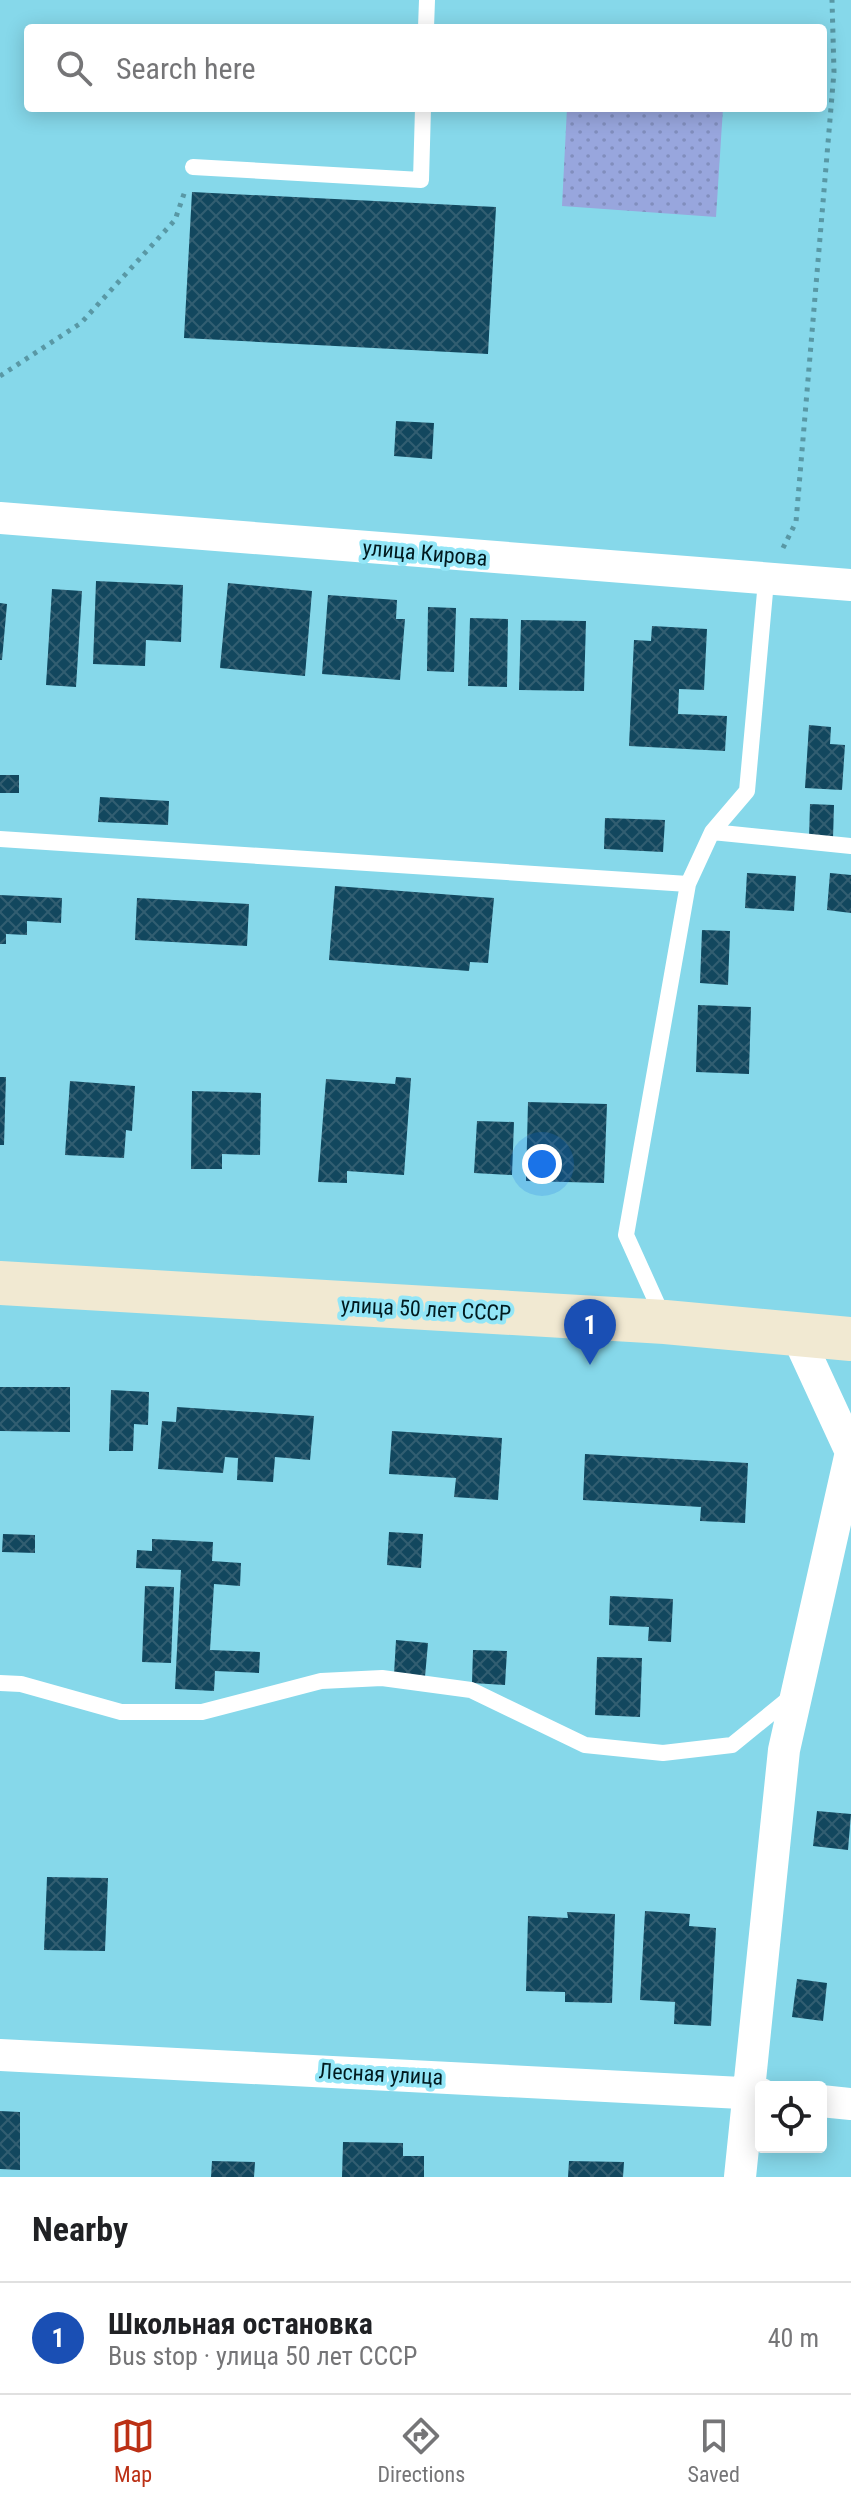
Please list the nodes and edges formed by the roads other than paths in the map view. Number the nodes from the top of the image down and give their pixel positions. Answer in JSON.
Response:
{"nodes":[{"id":1,"x":427,"y":0,"type":"edge"},
{"id":2,"x":426,"y":24,"type":"edge"},
{"id":3,"x":423,"y":112,"type":"edge"},
{"id":4,"x":193,"y":167,"type":"road end"},
{"id":5,"x":0,"y":518,"type":"edge"},
{"id":6,"x":766,"y":581,"type":"junction"},
{"id":7,"x":851,"y":585,"type":"edge"},
{"id":8,"x":712,"y":832,"type":"junction"},
{"id":9,"x":0,"y":839,"type":"edge"},
{"id":10,"x":851,"y":846,"type":"edge"},
{"id":11,"x":688,"y":884,"type":"junction"},
{"id":12,"x":0,"y":1283,"type":"edge"},
{"id":13,"x":665,"y":1322,"type":"junction"},
{"id":14,"x":797,"y":1335,"type":"junction"},
{"id":15,"x":851,"y":1339,"type":"edge"},
{"id":16,"x":0,"y":1683,"type":"edge"},
{"id":17,"x":797,"y":1692,"type":"junction"},
{"id":18,"x":0,"y":2055,"type":"edge"},
{"id":19,"x":756,"y":2081,"type":"edge"},
{"id":20,"x":755,"y":2093,"type":"edge"},
{"id":21,"x":827,"y":2102,"type":"edge"},
{"id":22,"x":851,"y":2104,"type":"edge"},
{"id":23,"x":740,"y":2177,"type":"edge"}],
"edges":[{"from":1,"to":2,"type":"lane"},
{"from":3,"to":4,"type":"lane"},
{"from":5,"to":6,"type":"street","name":"улица Кирова"},
{"from":6,"to":7,"type":"street","name":"улица Кирова"},
{"from":6,"to":8,"type":"lane"},
{"from":8,"to":10,"type":"lane"},
{"from":8,"to":11,"type":"lane"},
{"from":9,"to":11,"type":"lane"},
{"from":11,"to":13,"type":"lane"},
{"from":12,"to":13,"type":"street","name":"улица 50 лет СССР"},
{"from":13,"to":14,"type":"street","name":"улица 50 лет СССР"},
{"from":14,"to":15,"type":"street","name":"улица 50 лет СССР"},
{"from":14,"to":17,"type":"street"},
{"from":16,"to":17,"type":"lane"},
{"from":17,"to":19,"type":"street"},
{"from":18,"to":20,"type":"street","name":"Лесная улица"},
{"from":20,"to":23,"type":"street"},
{"from":21,"to":22,"type":"street"}]}
